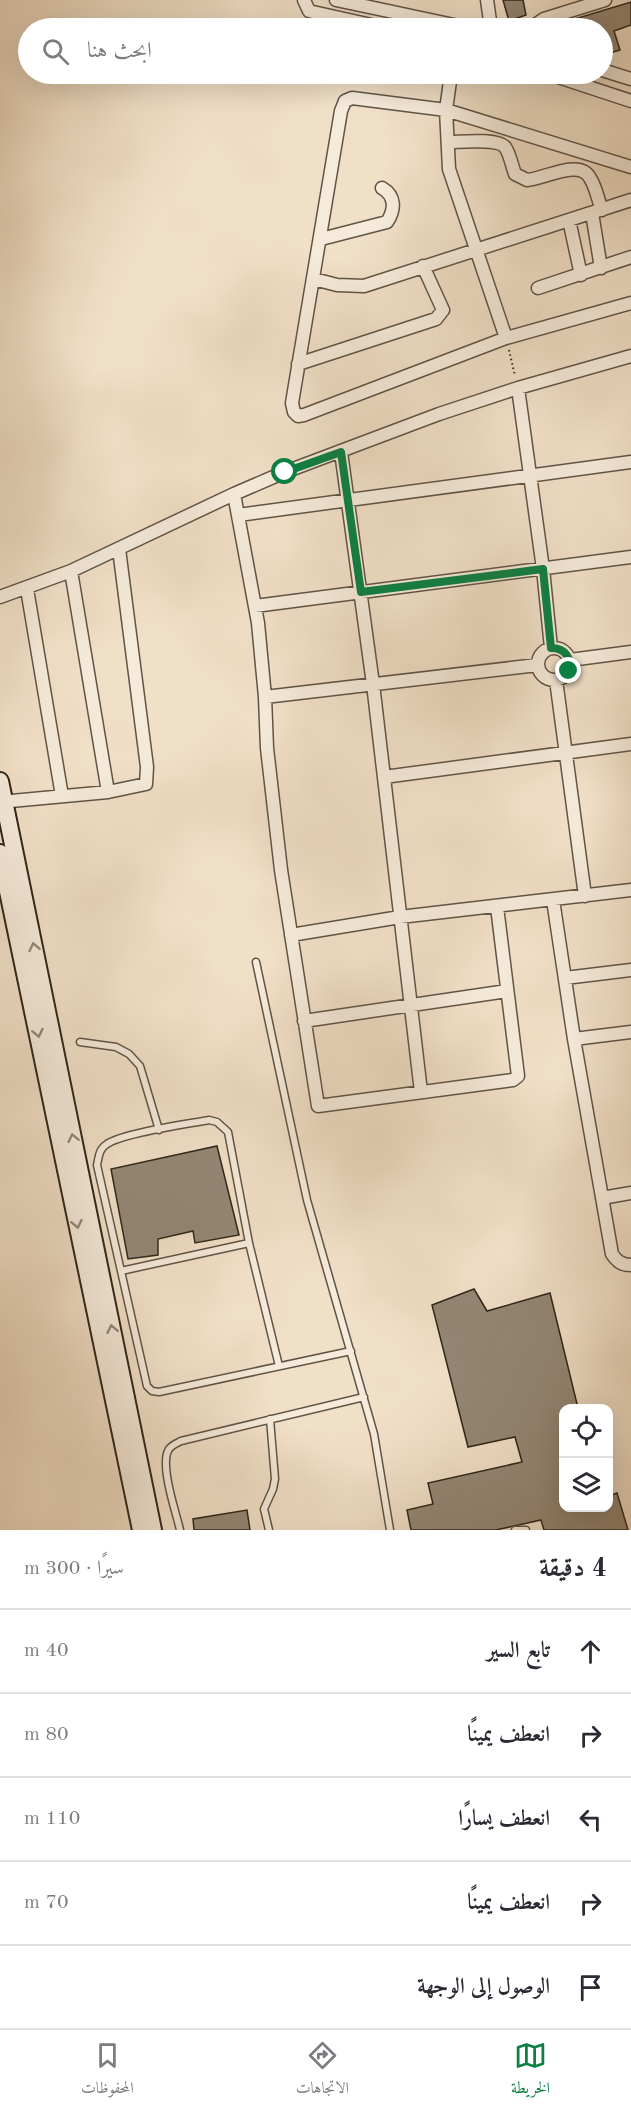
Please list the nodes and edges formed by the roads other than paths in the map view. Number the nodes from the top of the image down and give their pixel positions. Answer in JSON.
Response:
{"nodes":[{"id":1,"x":304,"y":0,"type":"edge"},
{"id":2,"x":336,"y":0,"type":"edge"},
{"id":3,"x":487,"y":0,"type":"edge"},
{"id":4,"x":605,"y":0,"type":"edge"},
{"id":5,"x":340,"y":18,"type":"edge"},
{"id":6,"x":421,"y":18,"type":"edge"},
{"id":7,"x":490,"y":18,"type":"edge"},
{"id":8,"x":547,"y":18,"type":"edge"},
{"id":9,"x":613,"y":73,"type":"edge"},
{"id":10,"x":631,"y":79,"type":"edge"},
{"id":11,"x":450,"y":84,"type":"edge"},
{"id":12,"x":579,"y":84,"type":"edge"},
{"id":13,"x":631,"y":101,"type":"edge"},
{"id":14,"x":446,"y":110,"type":"junction"},
{"id":15,"x":448,"y":142,"type":"junction"},
{"id":16,"x":631,"y":167,"type":"edge"},
{"id":17,"x":382,"y":188,"type":"dead end"},
{"id":18,"x":631,"y":200,"type":"edge"},
{"id":19,"x":597,"y":212,"type":"junction"},
{"id":20,"x":569,"y":220,"type":"junction"},
{"id":21,"x":321,"y":239,"type":"junction"},
{"id":22,"x":477,"y":248,"type":"junction"},
{"id":23,"x":631,"y":257,"type":"edge"},
{"id":24,"x":423,"y":266,"type":"junction"},
{"id":25,"x":601,"y":268,"type":"junction"},
{"id":26,"x":581,"y":275,"type":"junction"},
{"id":27,"x":314,"y":279,"type":"junction"},
{"id":28,"x":538,"y":288,"type":"dead end"},
{"id":29,"x":631,"y":303,"type":"edge"},
{"id":30,"x":507,"y":342,"type":"junction"},
{"id":31,"x":631,"y":356,"type":"edge"},
{"id":32,"x":298,"y":364,"type":"junction"},
{"id":33,"x":516,"y":383,"type":"junction"},
{"id":34,"x":341,"y":452,"type":"junction"},
{"id":35,"x":631,"y":462,"type":"edge"},
{"id":36,"x":531,"y":476,"type":"junction"},
{"id":37,"x":234,"y":494,"type":"junction"},
{"id":38,"x":349,"y":500,"type":"junction"},
{"id":39,"x":238,"y":515,"type":"junction"},
{"id":40,"x":119,"y":549,"type":"junction"},
{"id":41,"x":631,"y":557,"type":"edge"},
{"id":42,"x":543,"y":569,"type":"junction"},
{"id":43,"x":71,"y":571,"type":"junction"},
{"id":44,"x":27,"y":589,"type":"junction"},
{"id":45,"x":361,"y":592,"type":"junction"},
{"id":46,"x":0,"y":597,"type":"edge"},
{"id":47,"x":255,"y":606,"type":"junction"},
{"id":48,"x":551,"y":648,"type":"junction"},
{"id":49,"x":631,"y":652,"type":"edge"},
{"id":50,"x":570,"y":660,"type":"junction"},
{"id":51,"x":537,"y":665,"type":"junction"},
{"id":52,"x":556,"y":680,"type":"junction"},
{"id":53,"x":374,"y":684,"type":"junction"},
{"id":54,"x":265,"y":697,"type":"junction"},
{"id":55,"x":631,"y":744,"type":"edge"},
{"id":56,"x":566,"y":752,"type":"junction"},
{"id":57,"x":384,"y":777,"type":"junction"},
{"id":58,"x":0,"y":781,"type":"edge"},
{"id":59,"x":108,"y":792,"type":"junction"},
{"id":60,"x":62,"y":796,"type":"junction"},
{"id":61,"x":2,"y":802,"type":"edge"},
{"id":62,"x":0,"y":853,"type":"edge"},
{"id":63,"x":631,"y":890,"type":"edge"},
{"id":64,"x":585,"y":896,"type":"junction"},
{"id":65,"x":553,"y":900,"type":"junction"},
{"id":66,"x":497,"y":907,"type":"junction"},
{"id":67,"x":400,"y":917,"type":"junction"},
{"id":68,"x":291,"y":936,"type":"junction"},
{"id":69,"x":256,"y":962,"type":"dead end"},
{"id":70,"x":631,"y":970,"type":"edge"},
{"id":71,"x":565,"y":978,"type":"junction"},
{"id":72,"x":507,"y":991,"type":"junction"},
{"id":73,"x":411,"y":1006,"type":"junction"},
{"id":74,"x":304,"y":1021,"type":"junction"},
{"id":75,"x":631,"y":1032,"type":"edge"},
{"id":76,"x":574,"y":1039,"type":"junction"},
{"id":77,"x":80,"y":1042,"type":"dead end"},
{"id":78,"x":421,"y":1092,"type":"junction"},
{"id":79,"x":159,"y":1130,"type":"junction"},
{"id":80,"x":631,"y":1193,"type":"edge"},
{"id":81,"x":602,"y":1198,"type":"junction"},
{"id":82,"x":249,"y":1243,"type":"junction"},
{"id":83,"x":631,"y":1264,"type":"edge"},
{"id":84,"x":121,"y":1271,"type":"junction"},
{"id":85,"x":351,"y":1351,"type":"junction"},
{"id":86,"x":279,"y":1366,"type":"junction"},
{"id":87,"x":364,"y":1397,"type":"junction"},
{"id":88,"x":270,"y":1419,"type":"junction"},
{"id":89,"x":141,"y":1530,"type":"edge"},
{"id":90,"x":153,"y":1530,"type":"edge"},
{"id":91,"x":180,"y":1530,"type":"edge"},
{"id":92,"x":269,"y":1530,"type":"edge"},
{"id":93,"x":390,"y":1530,"type":"edge"},
{"id":94,"x":514,"y":1530,"type":"edge"},
{"id":95,"x":525,"y":1530,"type":"edge"}],
"edges":[{"from":1,"to":5,"type":"street"},
{"from":2,"to":6,"type":"street"},
{"from":3,"to":7,"type":"street"},
{"from":4,"to":8,"type":"street"},
{"from":9,"to":10,"type":"street"},
{"from":11,"to":14,"type":"street"},
{"from":12,"to":13,"type":"street"},
{"from":14,"to":15,"type":"street"},
{"from":14,"to":16,"type":"street"},
{"from":14,"to":21,"type":"street"},
{"from":15,"to":19,"type":"street"},
{"from":15,"to":22,"type":"street"},
{"from":17,"to":21,"type":"street"},
{"from":18,"to":19,"type":"street"},
{"from":19,"to":20,"type":"street"},
{"from":19,"to":25,"type":"street"},
{"from":20,"to":22,"type":"street"},
{"from":20,"to":26,"type":"street"},
{"from":21,"to":27,"type":"street"},
{"from":22,"to":24,"type":"street"},
{"from":22,"to":30,"type":"street"},
{"from":23,"to":25,"type":"street"},
{"from":24,"to":27,"type":"street"},
{"from":24,"to":32,"type":"street"},
{"from":25,"to":26,"type":"street"},
{"from":26,"to":28,"type":"street"},
{"from":27,"to":32,"type":"street"},
{"from":29,"to":30,"type":"street"},
{"from":30,"to":32,"type":"street"},
{"from":31,"to":33,"type":"street"},
{"from":33,"to":34,"type":"street"},
{"from":33,"to":36,"type":"street"},
{"from":34,"to":37,"type":"street"},
{"from":34,"to":38,"type":"street"},
{"from":35,"to":36,"type":"street"},
{"from":36,"to":38,"type":"street"},
{"from":36,"to":42,"type":"street"},
{"from":37,"to":39,"type":"street"},
{"from":37,"to":40,"type":"street"},
{"from":38,"to":39,"type":"street"},
{"from":38,"to":45,"type":"street"},
{"from":39,"to":47,"type":"street"},
{"from":40,"to":43,"type":"street"},
{"from":40,"to":59,"type":"street"},
{"from":41,"to":42,"type":"street"},
{"from":42,"to":45,"type":"street"},
{"from":42,"to":48,"type":"street"},
{"from":43,"to":44,"type":"street"},
{"from":43,"to":59,"type":"street"},
{"from":44,"to":46,"type":"street"},
{"from":44,"to":60,"type":"street"},
{"from":45,"to":47,"type":"street"},
{"from":45,"to":53,"type":"street"},
{"from":47,"to":54,"type":"street"},
{"from":48,"to":50,"type":"street"},
{"from":48,"to":51,"type":"street"},
{"from":49,"to":50,"type":"street"},
{"from":50,"to":52,"type":"street"},
{"from":51,"to":52,"type":"street"},
{"from":51,"to":53,"type":"street"},
{"from":52,"to":56,"type":"street"},
{"from":53,"to":54,"type":"street"},
{"from":53,"to":57,"type":"street"},
{"from":54,"to":68,"type":"street"},
{"from":55,"to":56,"type":"street"},
{"from":56,"to":57,"type":"street"},
{"from":56,"to":64,"type":"street"},
{"from":57,"to":67,"type":"street"},
{"from":58,"to":61,"type":"street"},
{"from":59,"to":60,"type":"street"},
{"from":60,"to":61,"type":"street"},
{"from":90,"to":61,"type":"street","one_way":true},
{"from":62,"to":89,"type":"street","one_way":true},
{"from":63,"to":64,"type":"street"},
{"from":64,"to":65,"type":"street"},
{"from":65,"to":66,"type":"street"},
{"from":65,"to":71,"type":"street"},
{"from":66,"to":67,"type":"street"},
{"from":66,"to":72,"type":"street"},
{"from":67,"to":68,"type":"street"},
{"from":67,"to":73,"type":"street"},
{"from":68,"to":74,"type":"street"},
{"from":69,"to":85,"type":"lane"},
{"from":70,"to":71,"type":"street"},
{"from":71,"to":76,"type":"street"},
{"from":72,"to":73,"type":"street"},
{"from":72,"to":78,"type":"street"},
{"from":73,"to":74,"type":"street"},
{"from":73,"to":78,"type":"street"},
{"from":74,"to":78,"type":"street"},
{"from":75,"to":76,"type":"street"},
{"from":76,"to":81,"type":"street"},
{"from":77,"to":79,"type":"lane"},
{"from":79,"to":82,"type":"lane"},
{"from":79,"to":84,"type":"lane"},
{"from":80,"to":81,"type":"street"},
{"from":81,"to":83,"type":"street"},
{"from":82,"to":84,"type":"lane"},
{"from":82,"to":86,"type":"lane"},
{"from":84,"to":86,"type":"lane"},
{"from":85,"to":86,"type":"lane"},
{"from":85,"to":87,"type":"lane"},
{"from":87,"to":88,"type":"lane"},
{"from":87,"to":93,"type":"lane"},
{"from":88,"to":91,"type":"lane"},
{"from":88,"to":92,"type":"lane"},
{"from":94,"to":95,"type":"lane"}]}
